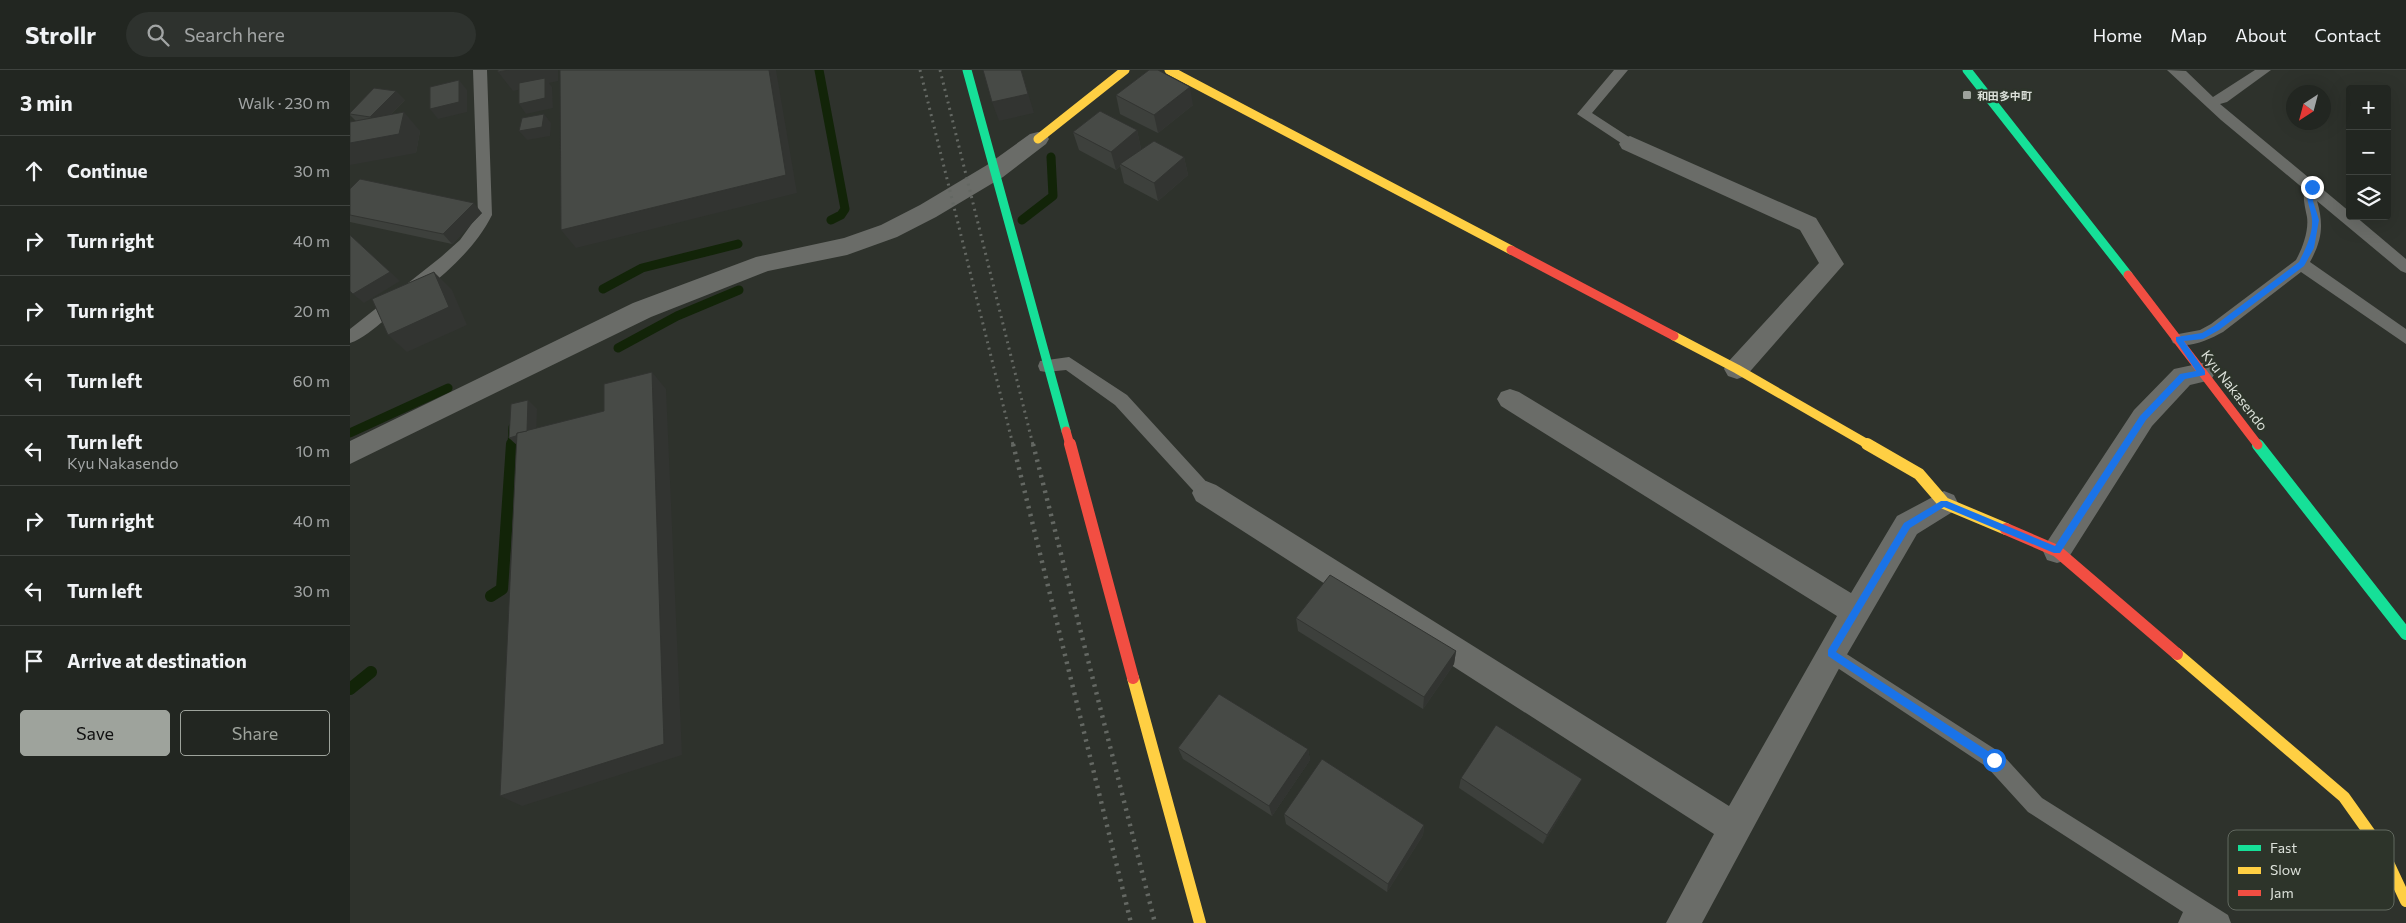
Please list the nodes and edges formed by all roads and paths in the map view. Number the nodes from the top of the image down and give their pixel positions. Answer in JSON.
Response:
{"nodes":[{"id":1,"x":480,"y":70,"type":"edge"},
{"id":2,"x":967,"y":70,"type":"edge"},
{"id":3,"x":1125,"y":70,"type":"edge"},
{"id":4,"x":1169,"y":70,"type":"edge"},
{"id":5,"x":1621,"y":70,"type":"edge"},
{"id":6,"x":1967,"y":70,"type":"edge"},
{"id":7,"x":2174,"y":70,"type":"edge"},
{"id":8,"x":2264,"y":70,"type":"edge"},
{"id":9,"x":2212,"y":102,"type":"junction"},
{"id":10,"x":1038,"y":139,"type":"joint"},
{"id":11,"x":1630,"y":144,"type":"joint"},
{"id":12,"x":995,"y":171,"type":"junction"},
{"id":13,"x":2312,"y":187,"type":"junction"},
{"id":14,"x":2301,"y":264,"type":"junction"},
{"id":15,"x":2406,"y":267,"type":"edge"},
{"id":16,"x":350,"y":337,"type":"edge"},
{"id":17,"x":2406,"y":338,"type":"edge"},
{"id":18,"x":2179,"y":339,"type":"junction"},
{"id":19,"x":1046,"y":366,"type":"junction"},
{"id":20,"x":1737,"y":370,"type":"junction"},
{"id":21,"x":2202,"y":373,"type":"junction"},
{"id":22,"x":1510,"y":399,"type":"dead end"},
{"id":23,"x":350,"y":453,"type":"edge"},
{"id":24,"x":1206,"y":493,"type":"joint"},
{"id":25,"x":1944,"y":503,"type":"junction"},
{"id":26,"x":2057,"y":551,"type":"junction"},
{"id":27,"x":1856,"y":612,"type":"junction"},
{"id":28,"x":2406,"y":634,"type":"edge"},
{"id":29,"x":1831,"y":653,"type":"junction"},
{"id":30,"x":1734,"y":828,"type":"junction"},
{"id":31,"x":2367,"y":830,"type":"edge"},
{"id":32,"x":2394,"y":875,"type":"edge"},
{"id":33,"x":2406,"y":901,"type":"edge"},
{"id":34,"x":2192,"y":916,"type":"edge"},
{"id":35,"x":1200,"y":923,"type":"edge"},
{"id":36,"x":1683,"y":923,"type":"edge"},
{"id":37,"x":2220,"y":923,"type":"edge"}],
"edges":[{"from":1,"to":16,"type":"lane"},
{"from":2,"to":12,"type":"street"},
{"from":3,"to":10,"type":"street"},
{"from":4,"to":20,"type":"street"},
{"from":5,"to":11,"type":"lane"},
{"from":6,"to":18,"type":"street","name":"Kyu Nakasendo"},
{"from":7,"to":9,"type":"lane"},
{"from":8,"to":9,"type":"lane"},
{"from":9,"to":13,"type":"lane"},
{"from":10,"to":12,"type":"street"},
{"from":11,"to":20,"type":"street"},
{"from":12,"to":19,"type":"street"},
{"from":12,"to":23,"type":"street"},
{"from":13,"to":14,"type":"lane"},
{"from":13,"to":15,"type":"lane"},
{"from":14,"to":17,"type":"lane"},
{"from":14,"to":18,"type":"lane"},
{"from":18,"to":21,"type":"street","name":"Kyu Nakasendo"},
{"from":19,"to":24,"type":"lane"},
{"from":19,"to":35,"type":"street"},
{"from":20,"to":25,"type":"street"},
{"from":21,"to":26,"type":"street"},
{"from":21,"to":28,"type":"street","name":"Kyu Nakasendo"},
{"from":22,"to":27,"type":"street"},
{"from":24,"to":30,"type":"street"},
{"from":25,"to":26,"type":"street"},
{"from":25,"to":27,"type":"street"},
{"from":26,"to":31,"type":"street"},
{"from":27,"to":29,"type":"street"},
{"from":29,"to":30,"type":"street"},
{"from":29,"to":34,"type":"lane"},
{"from":30,"to":36,"type":"street"},
{"from":32,"to":33,"type":"street"},
{"from":34,"to":37,"type":"lane"}]}
